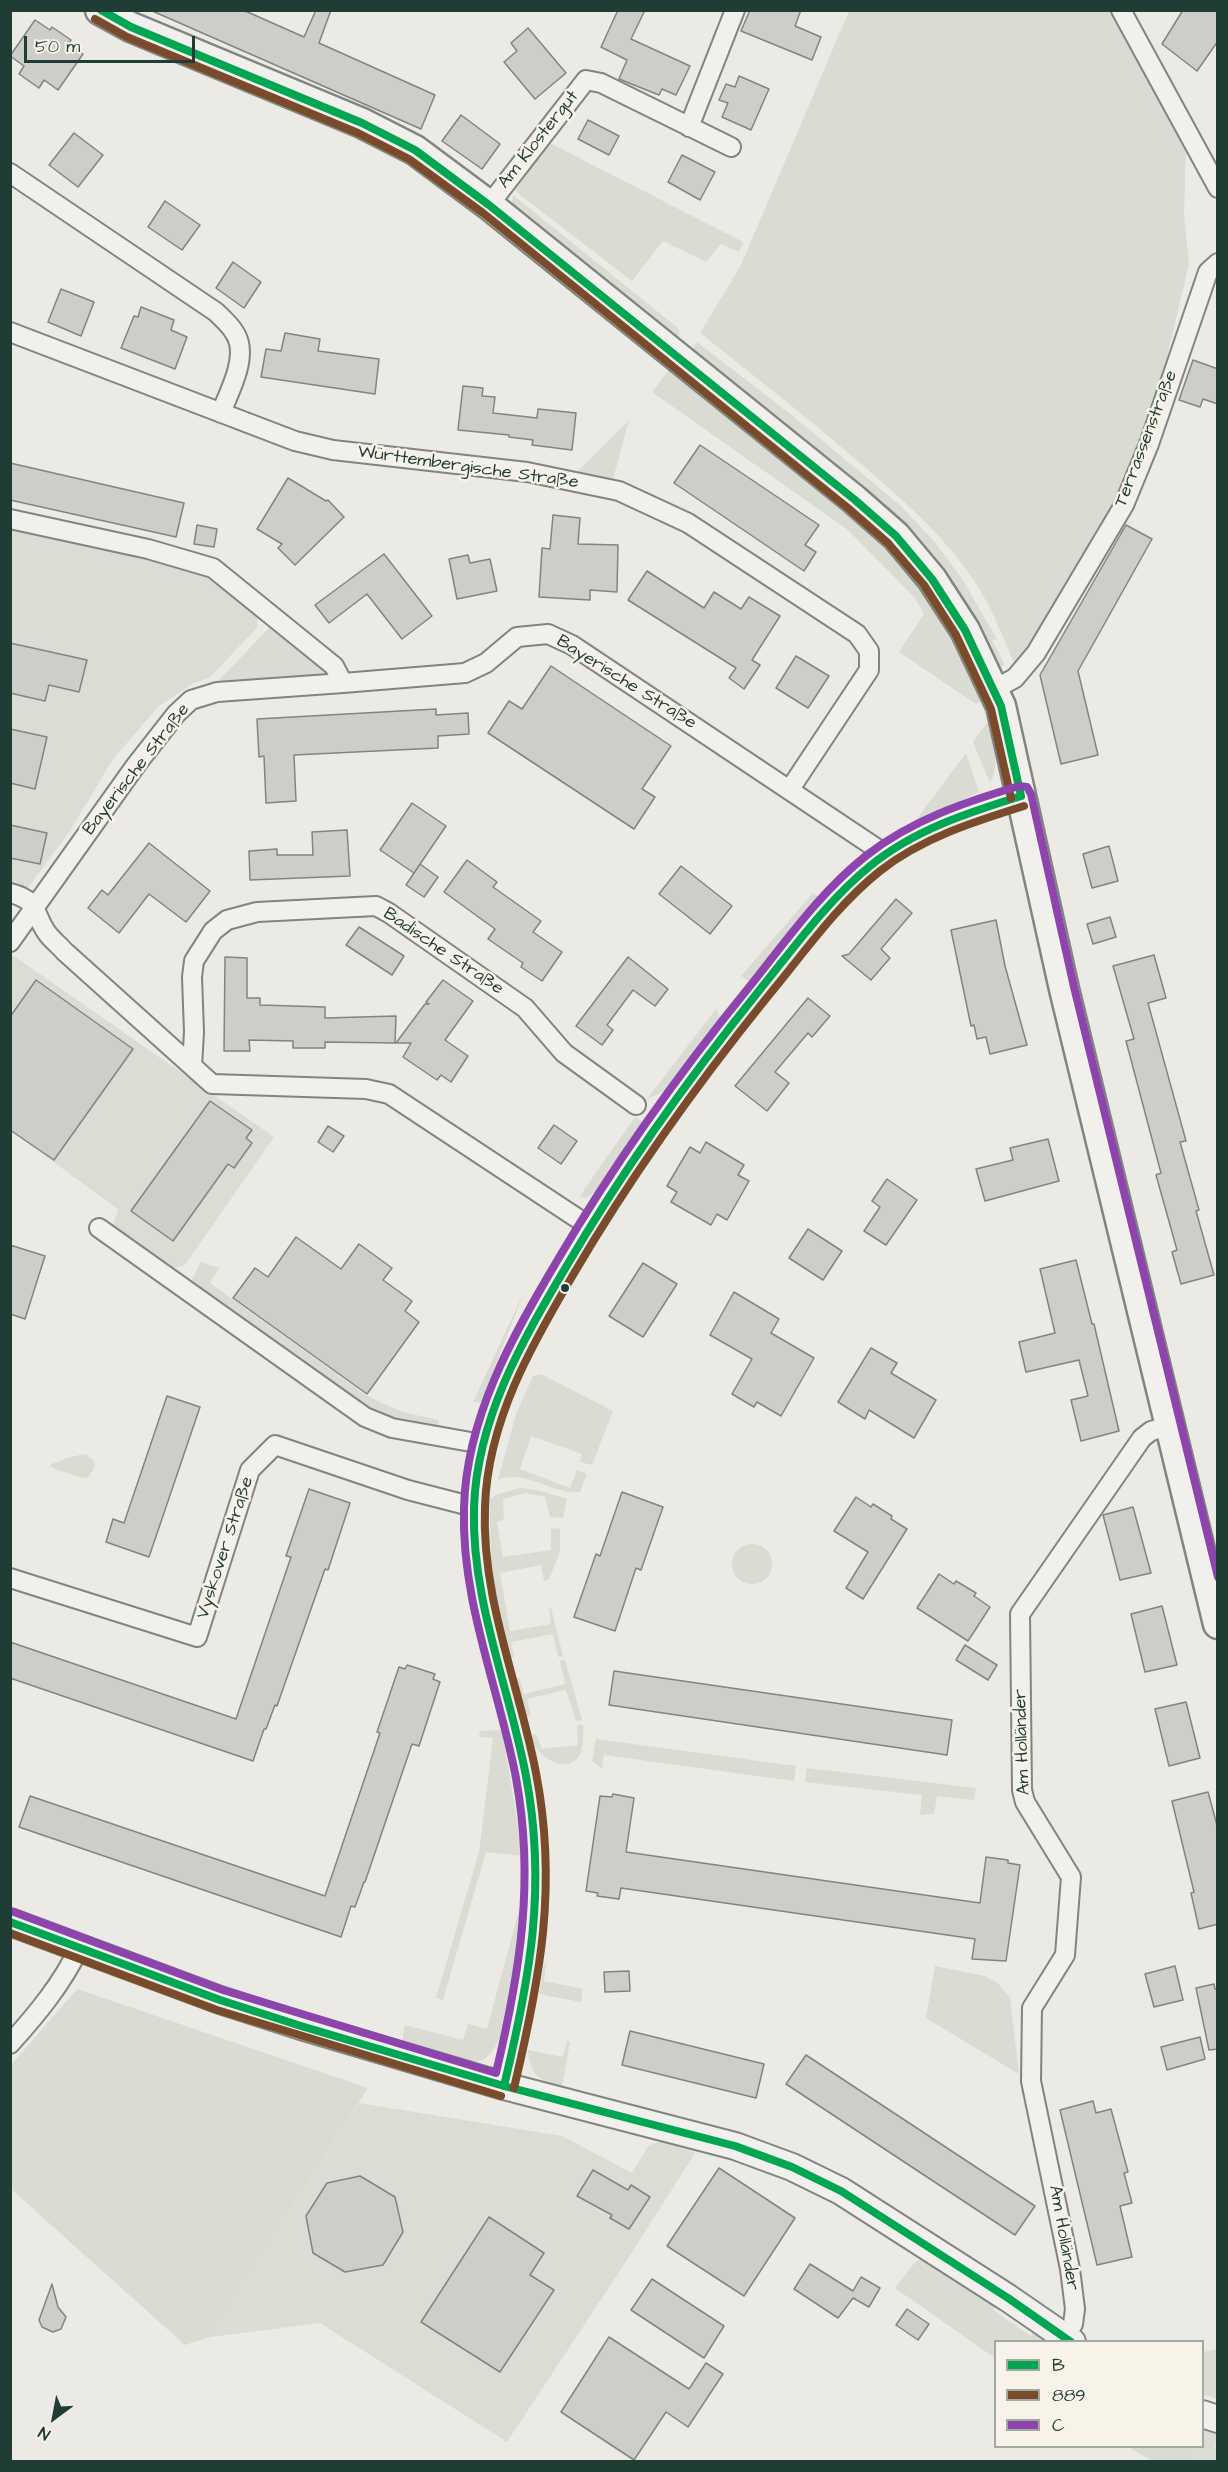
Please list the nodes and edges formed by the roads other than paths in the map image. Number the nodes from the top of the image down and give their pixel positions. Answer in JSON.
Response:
{"nodes":[{"id":1,"x":100,"y":10,"type":"edge"},
{"id":2,"x":735,"y":10,"type":"edge"},
{"id":3,"x":1121,"y":10,"type":"edge"},
{"id":4,"x":690,"y":127,"type":"junction"},
{"id":5,"x":731,"y":147,"type":"dead end"},
{"id":6,"x":10,"y":174,"type":"edge"},
{"id":7,"x":1218,"y":188,"type":"edge"},
{"id":8,"x":489,"y":205,"type":"junction"},
{"id":9,"x":1218,"y":262,"type":"edge"},
{"id":10,"x":10,"y":332,"type":"edge"},
{"id":11,"x":221,"y":413,"type":"junction"},
{"id":12,"x":10,"y":519,"type":"edge"},
{"id":13,"x":343,"y":683,"type":"junction"},
{"id":14,"x":993,"y":690,"type":"junction"},
{"id":15,"x":790,"y":789,"type":"junction"},
{"id":16,"x":1021,"y":796,"type":"junction"},
{"id":17,"x":885,"y":854,"type":"junction"},
{"id":18,"x":10,"y":893,"type":"edge"},
{"id":19,"x":35,"y":907,"type":"junction"},
{"id":20,"x":10,"y":942,"type":"edge"},
{"id":21,"x":192,"y":1066,"type":"junction"},
{"id":22,"x":636,"y":1105,"type":"dead end"},
{"id":23,"x":589,"y":1226,"type":"junction"},
{"id":24,"x":99,"y":1228,"type":"dead end"},
{"id":25,"x":1169,"y":1426,"type":"junction"},
{"id":26,"x":482,"y":1444,"type":"junction"},
{"id":27,"x":474,"y":1507,"type":"junction"},
{"id":28,"x":10,"y":1578,"type":"edge"},
{"id":29,"x":1218,"y":1624,"type":"edge"},
{"id":30,"x":10,"y":1922,"type":"edge"},
{"id":31,"x":79,"y":1948,"type":"junction"},
{"id":32,"x":10,"y":2044,"type":"edge"},
{"id":33,"x":504,"y":2086,"type":"junction"},
{"id":34,"x":1068,"y":2339,"type":"edge"}],
"edges":[{"from":1,"to":8,"type":"main road"},
{"from":2,"to":4,"type":"street"},
{"from":3,"to":7,"type":"street"},
{"from":4,"to":5,"type":"street","name":"Am Klostergut"},
{"from":4,"to":8,"type":"street","name":"Am Klostergut"},
{"from":6,"to":11,"type":"street"},
{"from":8,"to":14,"type":"main road"},
{"from":9,"to":14,"type":"street","name":"Terrassenstraße"},
{"from":10,"to":11,"type":"street","name":"Württembergische Straße"},
{"from":11,"to":15,"type":"street","name":"Württembergische Straße"},
{"from":12,"to":13,"type":"street"},
{"from":13,"to":15,"type":"street","name":"Bayerische Straße"},
{"from":13,"to":19,"type":"street","name":"Bayerische Straße"},
{"from":14,"to":16,"type":"main road"},
{"from":15,"to":17,"type":"street","name":"Bayerische Straße"},
{"from":16,"to":17,"type":"street"},
{"from":16,"to":25,"type":"main road"},
{"from":17,"to":23,"type":"street"},
{"from":18,"to":19,"type":"street"},
{"from":19,"to":20,"type":"street"},
{"from":19,"to":21,"type":"street"},
{"from":21,"to":22,"type":"street","name":"Badische Straße"},
{"from":21,"to":23,"type":"street"},
{"from":23,"to":26,"type":"street"},
{"from":24,"to":26,"type":"street"},
{"from":25,"to":29,"type":"main road"},
{"from":25,"to":34,"type":"street","name":"Am Holländer"},
{"from":26,"to":27,"type":"street"},
{"from":27,"to":28,"type":"street","name":"Vyskover Straße"},
{"from":27,"to":33,"type":"street"},
{"from":30,"to":31,"type":"street"},
{"from":31,"to":32,"type":"street"},
{"from":31,"to":33,"type":"street"},
{"from":33,"to":34,"type":"street"}]}
